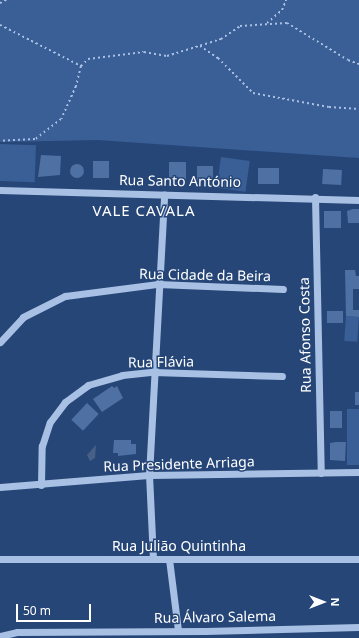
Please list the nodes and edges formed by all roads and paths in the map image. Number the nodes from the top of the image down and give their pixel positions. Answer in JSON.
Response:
{"nodes":[{"id":1,"x":6,"y":0,"type":"edge"},
{"id":2,"x":286,"y":0,"type":"edge"},
{"id":3,"x":0,"y":3,"type":"edge"},
{"id":4,"x":267,"y":23,"type":"junction"},
{"id":5,"x":0,"y":25,"type":"edge"},
{"id":6,"x":199,"y":46,"type":"junction"},
{"id":7,"x":359,"y":64,"type":"edge"},
{"id":8,"x":82,"y":66,"type":"junction"},
{"id":9,"x":359,"y":109,"type":"edge"},
{"id":10,"x":0,"y":141,"type":"edge"},
{"id":11,"x":0,"y":190,"type":"edge"},
{"id":12,"x":164,"y":194,"type":"junction"},
{"id":13,"x":315,"y":197,"type":"junction"},
{"id":14,"x":359,"y":200,"type":"edge"},
{"id":15,"x":158,"y":284,"type":"junction"},
{"id":16,"x":283,"y":289,"type":"dead end"},
{"id":17,"x":0,"y":342,"type":"edge"},
{"id":18,"x":153,"y":372,"type":"junction"},
{"id":19,"x":282,"y":376,"type":"dead end"},
{"id":20,"x":359,"y":472,"type":"edge"},
{"id":21,"x":321,"y":473,"type":"junction"},
{"id":22,"x":149,"y":476,"type":"junction"},
{"id":23,"x":41,"y":485,"type":"junction"},
{"id":24,"x":0,"y":487,"type":"edge"},
{"id":25,"x":359,"y":558,"type":"edge"},
{"id":26,"x":0,"y":559,"type":"edge"},
{"id":27,"x":153,"y":559,"type":"junction"},
{"id":28,"x":168,"y":559,"type":"junction"},
{"id":29,"x":359,"y":627,"type":"edge"},
{"id":30,"x":178,"y":630,"type":"junction"},
{"id":31,"x":205,"y":635,"type":"edge"},
{"id":32,"x":0,"y":636,"type":"edge"}],
"edges":[{"from":1,"to":3,"type":"path"},
{"from":2,"to":4,"type":"path"},
{"from":4,"to":6,"type":"path"},
{"from":4,"to":7,"type":"path"},
{"from":5,"to":8,"type":"path"},
{"from":6,"to":8,"type":"path"},
{"from":6,"to":9,"type":"path"},
{"from":8,"to":10,"type":"path"},
{"from":11,"to":12,"type":"street","name":"Rua Santo António"},
{"from":12,"to":13,"type":"street","name":"Rua Santo António"},
{"from":12,"to":15,"type":"street"},
{"from":13,"to":14,"type":"street","name":"Rua Santo António"},
{"from":13,"to":21,"type":"street","name":"Rua Afonso Costa"},
{"from":15,"to":16,"type":"street","name":"Rua Cidade da Beira"},
{"from":15,"to":17,"type":"street","name":"Rua Cidade da Beira"},
{"from":15,"to":18,"type":"street"},
{"from":18,"to":19,"type":"street","name":"Rua Flávia"},
{"from":18,"to":22,"type":"street"},
{"from":18,"to":23,"type":"street","name":"Rua Flávia"},
{"from":20,"to":21,"type":"street","name":"Rua Presidente Arriaga"},
{"from":21,"to":22,"type":"street","name":"Rua Presidente Arriaga"},
{"from":22,"to":23,"type":"street","name":"Rua Presidente Arriaga"},
{"from":22,"to":27,"type":"street"},
{"from":23,"to":24,"type":"street","name":"Rua Presidente Arriaga"},
{"from":25,"to":28,"type":"street","name":"Rua Julião Quintinha"},
{"from":26,"to":27,"type":"street","name":"Rua Julião Quintinha"},
{"from":27,"to":28,"type":"street","name":"Rua Julião Quintinha"},
{"from":28,"to":30,"type":"street"},
{"from":29,"to":31,"type":"street","name":"Rua Álvaro Salema"},
{"from":30,"to":31,"type":"street","name":"Rua Álvaro Salema"},
{"from":30,"to":32,"type":"street","name":"Rua Álvaro Salema"}]}
